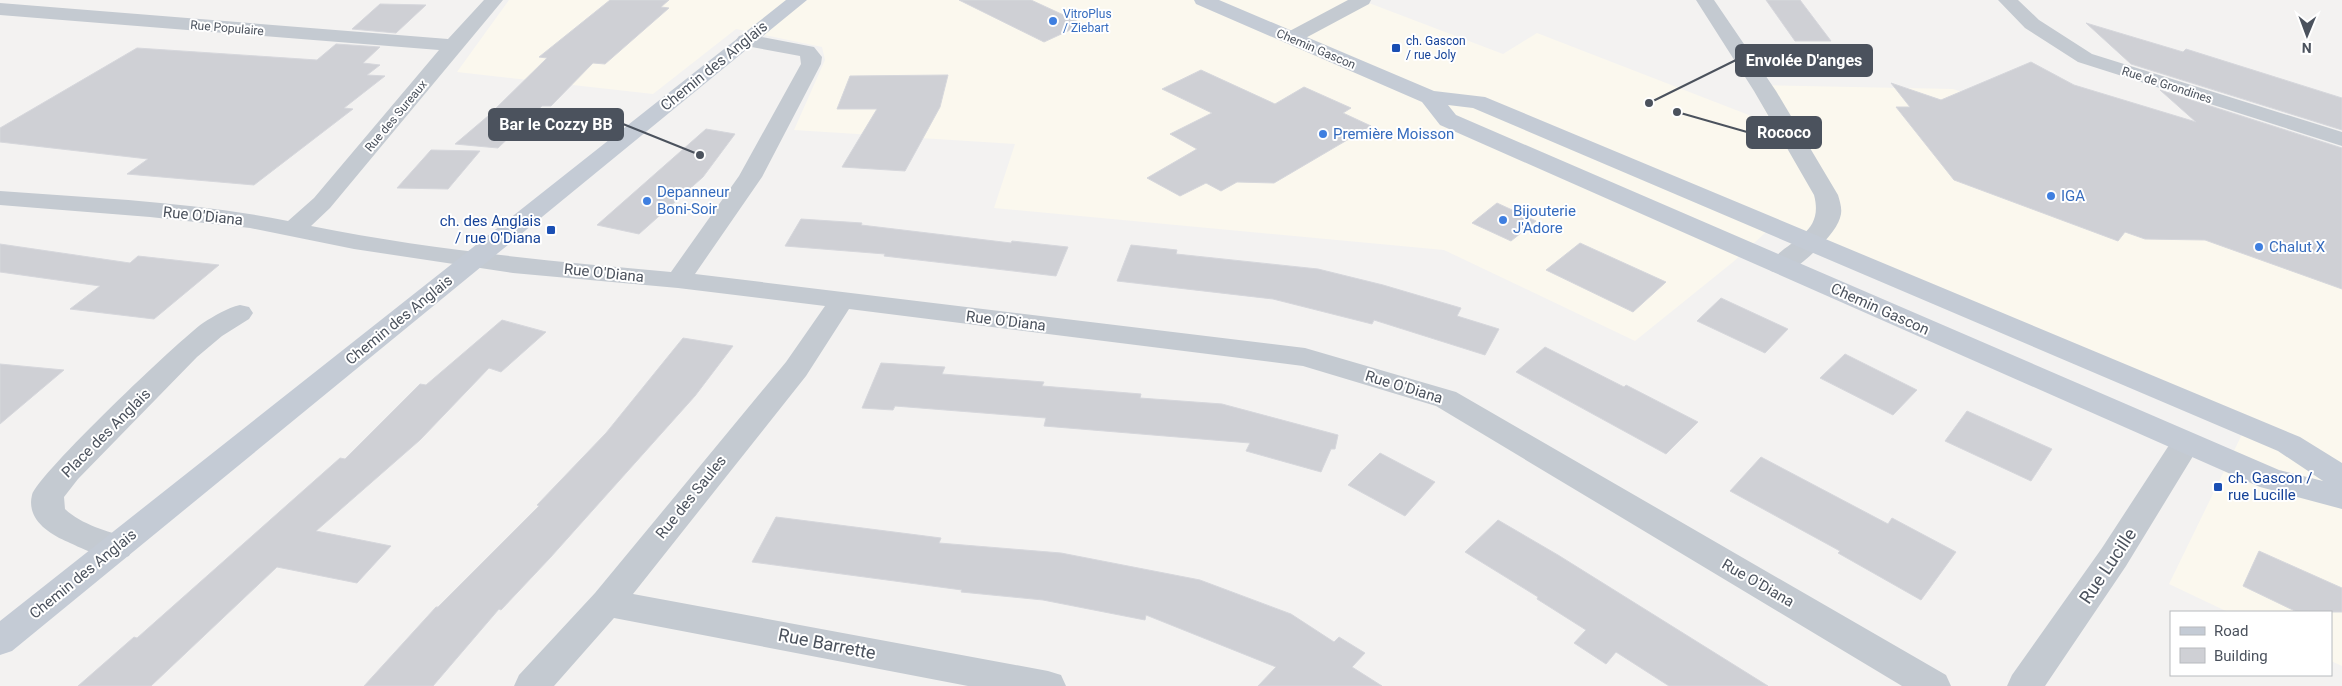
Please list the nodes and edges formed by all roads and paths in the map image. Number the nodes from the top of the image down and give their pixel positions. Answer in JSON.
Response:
{"nodes":[{"id":1,"x":494,"y":0,"type":"edge"},
{"id":2,"x":798,"y":0,"type":"edge"},
{"id":3,"x":1202,"y":0,"type":"edge"},
{"id":4,"x":1362,"y":0,"type":"edge"},
{"id":5,"x":1705,"y":0,"type":"edge"},
{"id":6,"x":2007,"y":0,"type":"edge"},
{"id":7,"x":0,"y":9,"type":"edge"},
{"id":8,"x":1291,"y":38,"type":"junction"},
{"id":9,"x":746,"y":40,"type":"junction"},
{"id":10,"x":454,"y":45,"type":"junction"},
{"id":11,"x":1430,"y":97,"type":"junction"},
{"id":12,"x":2342,"y":140,"type":"edge"},
{"id":13,"x":0,"y":198,"type":"edge"},
{"id":14,"x":294,"y":228,"type":"junction"},
{"id":15,"x":1808,"y":242,"type":"junction"},
{"id":16,"x":474,"y":260,"type":"junction"},
{"id":17,"x":1780,"y":266,"type":"junction"},
{"id":18,"x":678,"y":280,"type":"junction"},
{"id":19,"x":842,"y":301,"type":"junction"},
{"id":20,"x":240,"y":313,"type":"dead end"},
{"id":21,"x":2186,"y":443,"type":"junction"},
{"id":22,"x":2342,"y":478,"type":"edge"},
{"id":23,"x":2342,"y":497,"type":"edge"},
{"id":24,"x":117,"y":547,"type":"junction"},
{"id":25,"x":607,"y":603,"type":"junction"},
{"id":26,"x":0,"y":641,"type":"edge"},
{"id":27,"x":532,"y":686,"type":"edge"},
{"id":28,"x":1048,"y":686,"type":"edge"},
{"id":29,"x":1934,"y":686,"type":"edge"},
{"id":30,"x":2026,"y":686,"type":"edge"}],
"edges":[{"from":1,"to":10,"type":"street","name":"Rue des Sureaux"},
{"from":2,"to":9,"type":"main road","name":"Chemin des Anglais"},
{"from":3,"to":8,"type":"main road","name":"Chemin Gascon"},
{"from":4,"to":8,"type":"street"},
{"from":5,"to":15,"type":"street"},
{"from":6,"to":12,"type":"street","name":"Rue de Grondines"},
{"from":7,"to":10,"type":"street","name":"Rue Populaire"},
{"from":8,"to":11,"type":"main road","name":"Chemin Gascon"},
{"from":9,"to":16,"type":"main road","name":"Chemin des Anglais"},
{"from":9,"to":18,"type":"street"},
{"from":10,"to":14,"type":"street","name":"Rue des Sureaux"},
{"from":11,"to":15,"type":"main road","name":"Chemin Gascon"},
{"from":11,"to":17,"type":"main road","name":"Chemin Gascon"},
{"from":13,"to":14,"type":"street","name":"Rue O'Diana"},
{"from":14,"to":16,"type":"street","name":"Rue O'Diana"},
{"from":15,"to":17,"type":"street"},
{"from":15,"to":22,"type":"main road","name":"Chemin Gascon"},
{"from":16,"to":18,"type":"street","name":"Rue O'Diana"},
{"from":16,"to":24,"type":"main road","name":"Chemin des Anglais"},
{"from":17,"to":21,"type":"main road","name":"Chemin Gascon"},
{"from":18,"to":19,"type":"street","name":"Rue O'Diana"},
{"from":19,"to":25,"type":"street","name":"Rue des Saules"},
{"from":19,"to":29,"type":"street","name":"Rue O'Diana"},
{"from":20,"to":24,"type":"street","name":"Place des Anglais"},
{"from":21,"to":23,"type":"main road","name":"Chemin Gascon"},
{"from":21,"to":30,"type":"street","name":"Rue Lucille"},
{"from":24,"to":26,"type":"main road","name":"Chemin des Anglais"},
{"from":25,"to":27,"type":"street","name":"Rue des Saules"},
{"from":25,"to":28,"type":"street","name":"Rue Barrette"}]}
